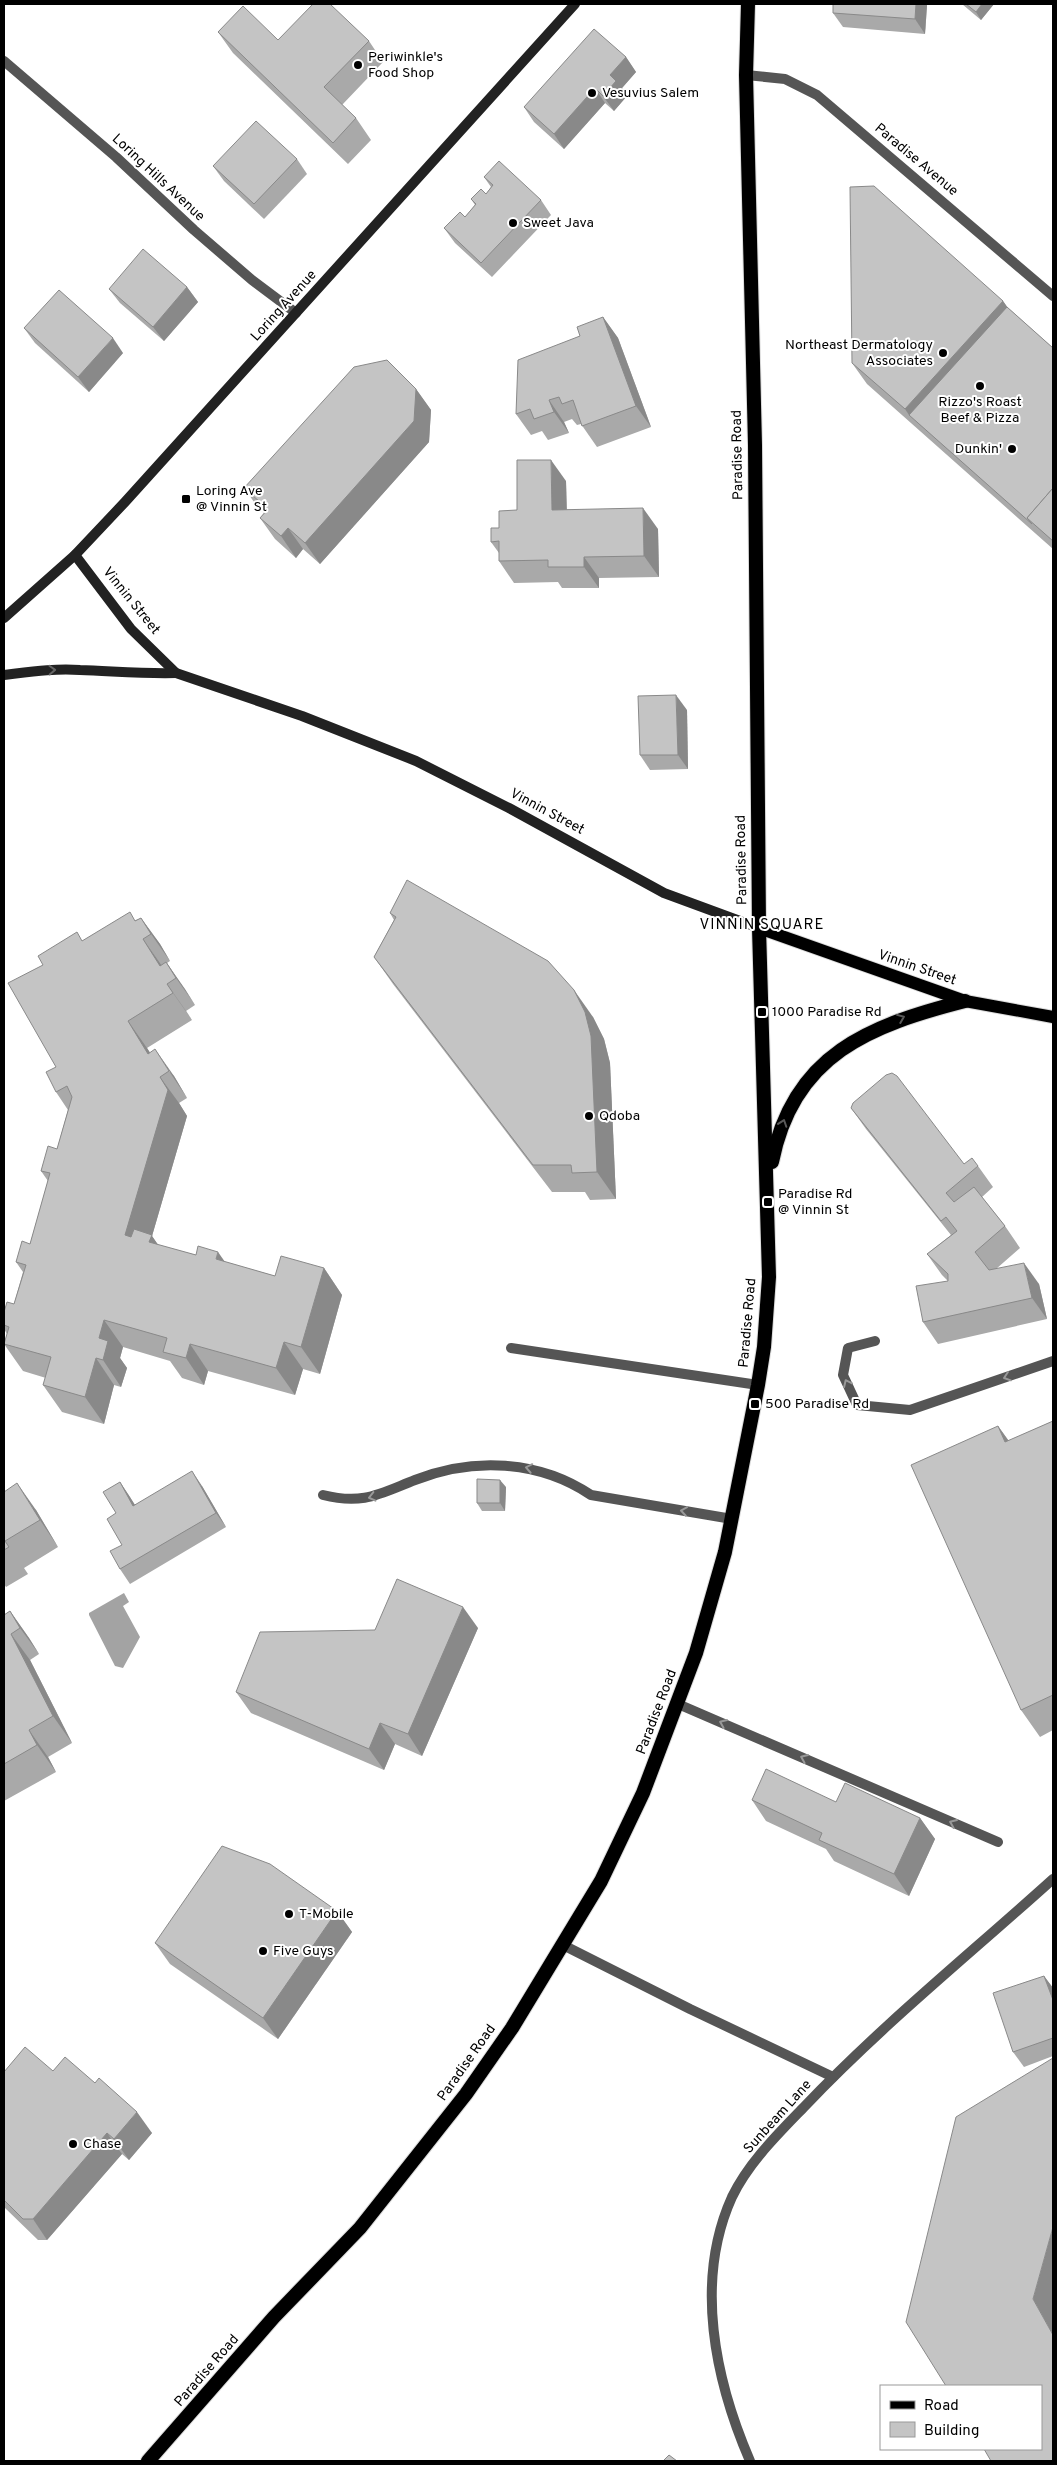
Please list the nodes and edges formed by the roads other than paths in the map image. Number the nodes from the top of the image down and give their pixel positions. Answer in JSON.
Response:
{"nodes":[{"id":1,"x":575,"y":4,"type":"edge"},
{"id":2,"x":748,"y":4,"type":"edge"},
{"id":3,"x":4,"y":61,"type":"edge"},
{"id":4,"x":746,"y":75,"type":"junction"},
{"id":5,"x":1053,"y":296,"type":"edge"},
{"id":6,"x":296,"y":313,"type":"junction"},
{"id":7,"x":75,"y":555,"type":"junction"},
{"id":8,"x":4,"y":618,"type":"edge"},
{"id":9,"x":176,"y":673,"type":"junction"},
{"id":10,"x":4,"y":675,"type":"edge"},
{"id":11,"x":759,"y":928,"type":"junction"},
{"id":12,"x":965,"y":1001,"type":"junction"},
{"id":13,"x":1053,"y":1017,"type":"edge"},
{"id":14,"x":768,"y":1187,"type":"junction"},
{"id":15,"x":875,"y":1340,"type":"dead end"},
{"id":16,"x":511,"y":1348,"type":"dead end"},
{"id":17,"x":1053,"y":1361,"type":"edge"},
{"id":18,"x":758,"y":1386,"type":"junction"},
{"id":19,"x":323,"y":1496,"type":"dead end"},
{"id":20,"x":732,"y":1518,"type":"junction"},
{"id":21,"x":678,"y":1704,"type":"junction"},
{"id":22,"x":998,"y":1842,"type":"dead end"},
{"id":23,"x":1053,"y":1879,"type":"edge"},
{"id":24,"x":563,"y":1945,"type":"junction"},
{"id":25,"x":833,"y":2077,"type":"junction"},
{"id":26,"x":148,"y":2461,"type":"edge"},
{"id":27,"x":750,"y":2461,"type":"edge"}],
"edges":[{"from":1,"to":6,"type":"main road","name":"Loring Avenue"},
{"from":2,"to":4,"type":"highway","name":"Paradise Road"},
{"from":3,"to":6,"type":"street","name":"Loring Hills Avenue"},
{"from":4,"to":5,"type":"street","name":"Paradise Avenue"},
{"from":4,"to":11,"type":"highway","name":"Paradise Road"},
{"from":6,"to":7,"type":"main road","name":"Loring Avenue"},
{"from":7,"to":8,"type":"main road","name":"Loring Avenue"},
{"from":7,"to":9,"type":"main road","name":"Vinnin Street"},
{"from":10,"to":9,"type":"main road","one_way":true},
{"from":9,"to":11,"type":"main road","name":"Vinnin Street"},
{"from":11,"to":12,"type":"main road","name":"Vinnin Street"},
{"from":11,"to":14,"type":"highway","name":"Paradise Road"},
{"from":12,"to":13,"type":"main road","name":"Vinnin Street"},
{"from":14,"to":12,"type":"highway","one_way":true},
{"from":14,"to":18,"type":"highway","name":"Paradise Road"},
{"from":17,"to":15,"type":"street","one_way":true},
{"from":16,"to":18,"type":"street"},
{"from":18,"to":20,"type":"highway","name":"Paradise Road"},
{"from":20,"to":19,"type":"street","one_way":true},
{"from":20,"to":21,"type":"highway","name":"Paradise Road"},
{"from":22,"to":21,"type":"street","one_way":true},
{"from":21,"to":24,"type":"highway","name":"Paradise Road"},
{"from":23,"to":25,"type":"street","name":"Sunbeam Lane"},
{"from":24,"to":25,"type":"street"},
{"from":24,"to":26,"type":"highway","name":"Paradise Road"},
{"from":25,"to":27,"type":"street","name":"Sunbeam Lane"}]}
